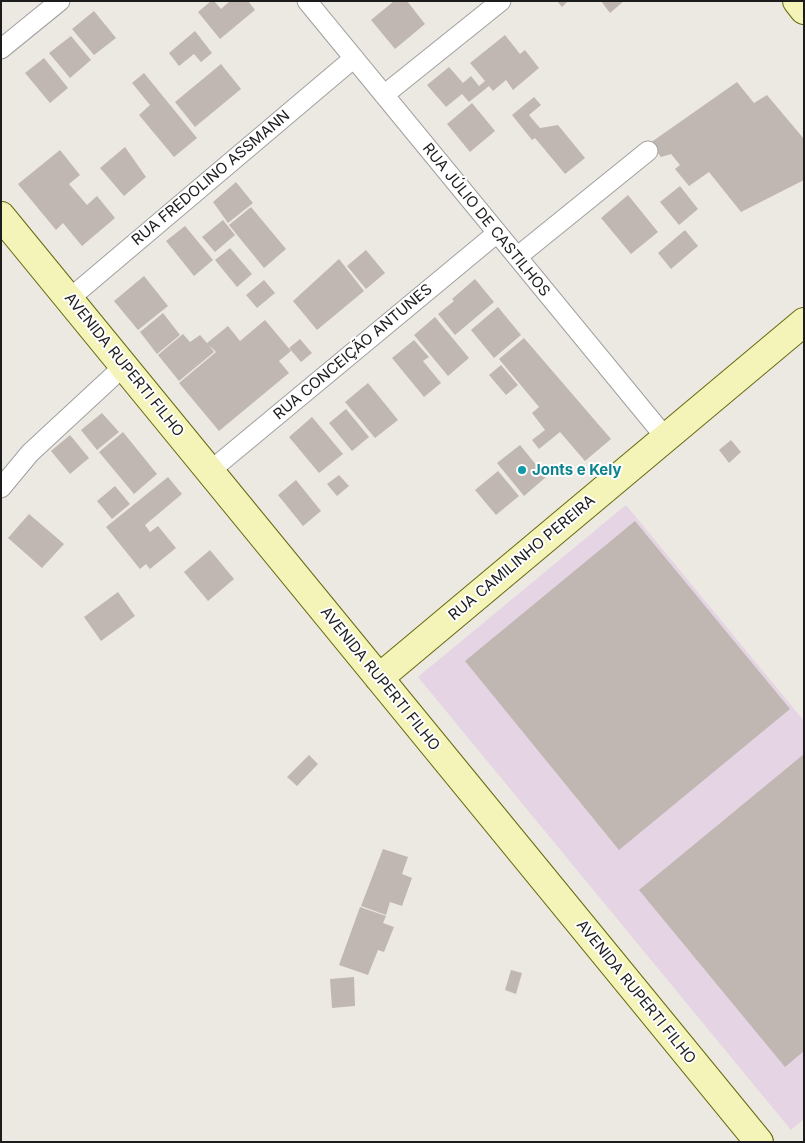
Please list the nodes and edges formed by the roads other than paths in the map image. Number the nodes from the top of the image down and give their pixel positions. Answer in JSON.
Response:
{"nodes":[{"id":1,"x":60,"y":1,"type":"edge"},
{"id":2,"x":307,"y":1,"type":"edge"},
{"id":3,"x":501,"y":1,"type":"edge"},
{"id":4,"x":797,"y":1,"type":"edge"},
{"id":5,"x":804,"y":10,"type":"edge"},
{"id":6,"x":1,"y":49,"type":"edge"},
{"id":7,"x":354,"y":58,"type":"junction"},
{"id":8,"x":384,"y":96,"type":"junction"},
{"id":9,"x":648,"y":151,"type":"dead end"},
{"id":10,"x":1,"y":216,"type":"edge"},
{"id":11,"x":497,"y":233,"type":"junction"},
{"id":12,"x":517,"y":258,"type":"junction"},
{"id":13,"x":69,"y":299,"type":"junction"},
{"id":14,"x":804,"y":322,"type":"edge"},
{"id":15,"x":124,"y":365,"type":"junction"},
{"id":16,"x":665,"y":437,"type":"junction"},
{"id":17,"x":210,"y":471,"type":"junction"},
{"id":18,"x":1,"y":488,"type":"edge"},
{"id":19,"x":379,"y":678,"type":"junction"},
{"id":20,"x":759,"y":1142,"type":"edge"}],
"edges":[{"from":1,"to":6,"type":"street"},
{"from":2,"to":7,"type":"street","name":"RUA JÚLIO DE CASTILHOS"},
{"from":3,"to":8,"type":"street"},
{"from":4,"to":5,"type":"main road"},
{"from":7,"to":8,"type":"street","name":"RUA JÚLIO DE CASTILHOS"},
{"from":7,"to":13,"type":"street","name":"RUA FREDOLINO ASSMANN"},
{"from":8,"to":11,"type":"street","name":"RUA JÚLIO DE CASTILHOS"},
{"from":9,"to":12,"type":"street"},
{"from":10,"to":13,"type":"main road","name":"AVENIDA RUPERTI FILHO"},
{"from":11,"to":12,"type":"street","name":"RUA JÚLIO DE CASTILHOS"},
{"from":11,"to":17,"type":"street","name":"RUA CONCEIÇÃO ANTUNES"},
{"from":12,"to":16,"type":"street","name":"RUA JÚLIO DE CASTILHOS"},
{"from":13,"to":15,"type":"main road","name":"AVENIDA RUPERTI FILHO"},
{"from":14,"to":16,"type":"main road","name":"RUA CAMILINHO PEREIRA"},
{"from":15,"to":17,"type":"main road","name":"AVENIDA RUPERTI FILHO"},
{"from":15,"to":18,"type":"street"},
{"from":16,"to":19,"type":"main road","name":"RUA CAMILINHO PEREIRA"},
{"from":17,"to":19,"type":"main road","name":"AVENIDA RUPERTI FILHO"},
{"from":19,"to":20,"type":"main road","name":"AVENIDA RUPERTI FILHO"}]}
